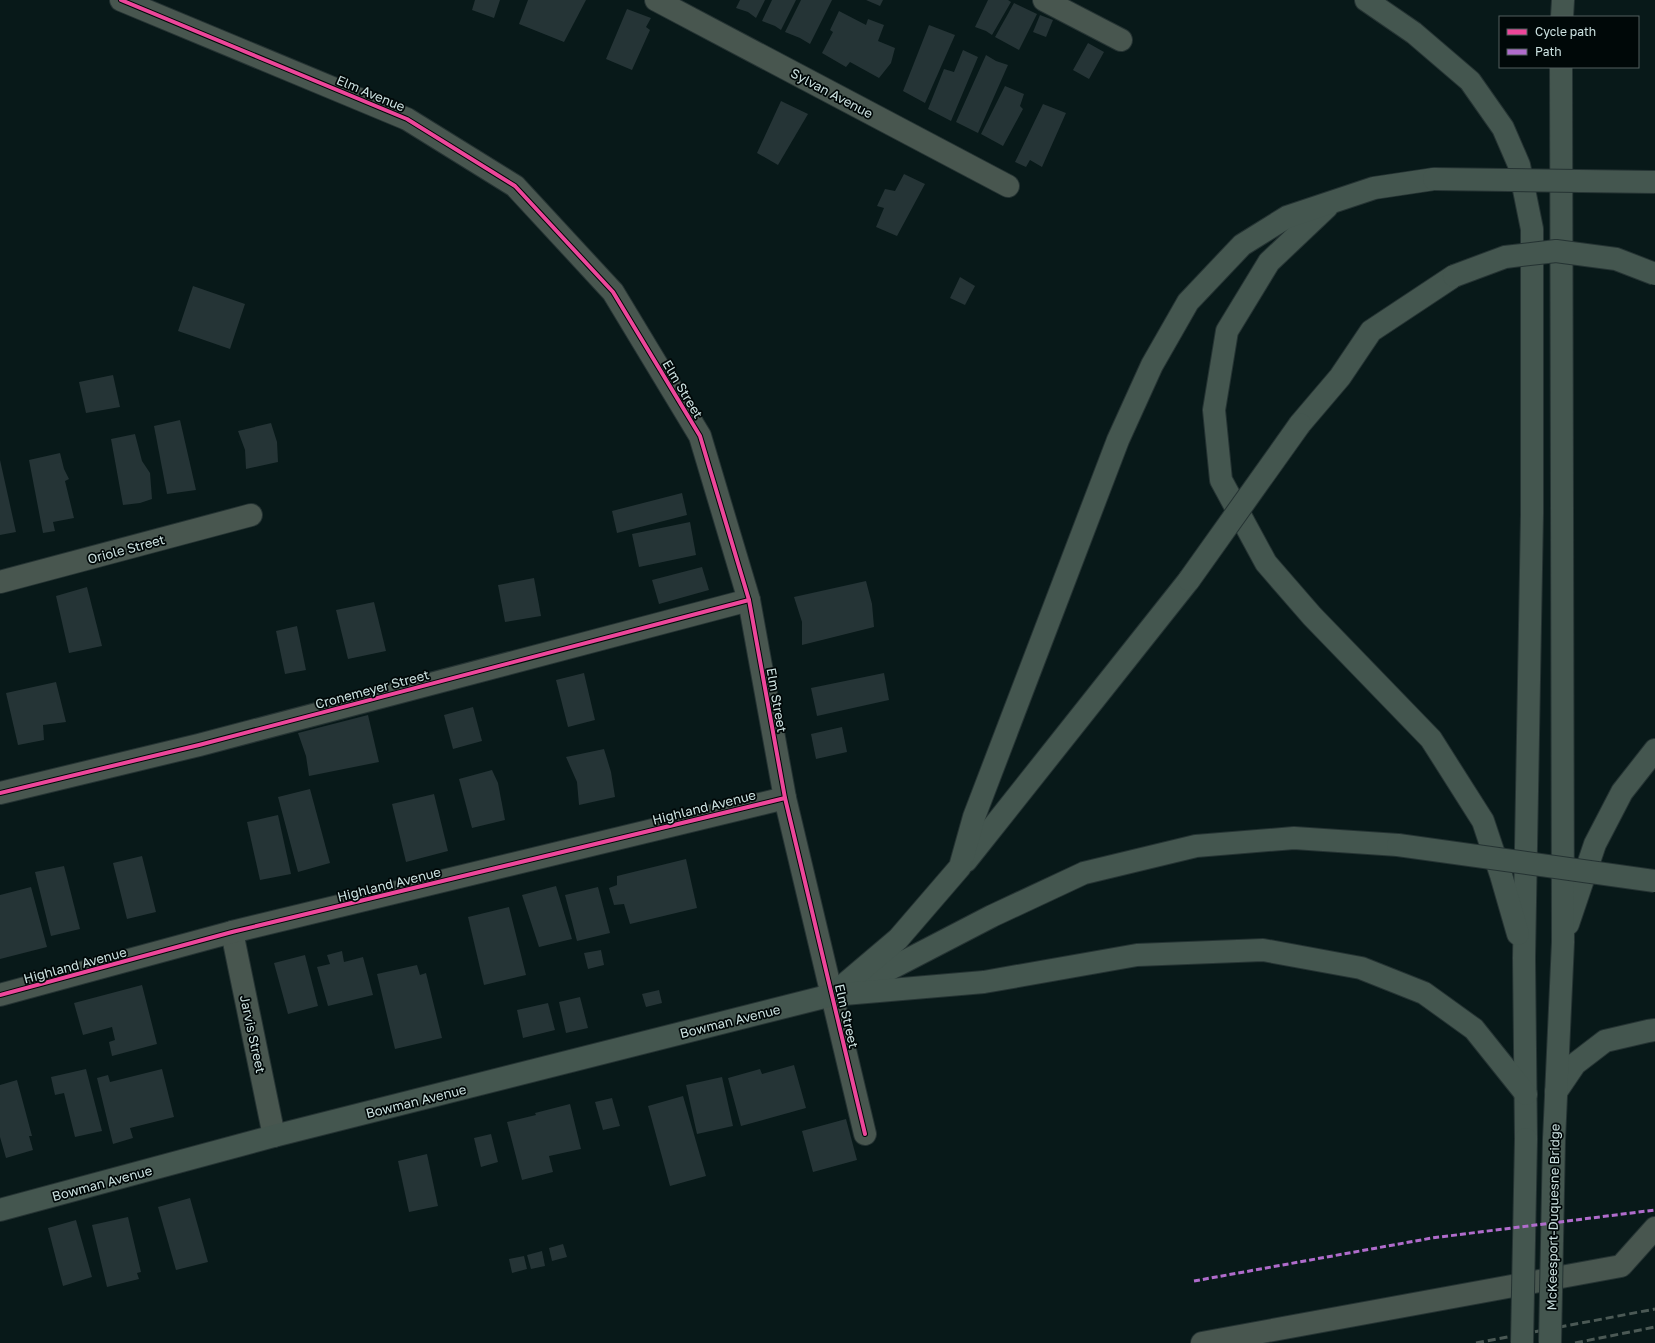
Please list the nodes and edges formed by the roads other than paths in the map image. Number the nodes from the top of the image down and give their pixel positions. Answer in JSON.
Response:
{"nodes":[{"id":1,"x":121,"y":0,"type":"edge"},
{"id":2,"x":656,"y":0,"type":"edge"},
{"id":3,"x":1044,"y":0,"type":"edge"},
{"id":4,"x":1366,"y":0,"type":"edge"},
{"id":5,"x":1563,"y":0,"type":"edge"},
{"id":6,"x":1562,"y":16,"type":"edge"},
{"id":7,"x":1121,"y":40,"type":"dead end"},
{"id":8,"x":1561,"y":71,"type":"edge"},
{"id":9,"x":1655,"y":182,"type":"edge"},
{"id":10,"x":1008,"y":186,"type":"dead end"},
{"id":11,"x":1330,"y":204,"type":"junction"},
{"id":12,"x":1655,"y":274,"type":"edge"},
{"id":13,"x":613,"y":292,"type":"joint"},
{"id":14,"x":251,"y":515,"type":"dead end"},
{"id":15,"x":0,"y":582,"type":"edge"},
{"id":16,"x":749,"y":600,"type":"junction"},
{"id":17,"x":1655,"y":750,"type":"edge"},
{"id":18,"x":0,"y":793,"type":"edge"},
{"id":19,"x":785,"y":798,"type":"junction"},
{"id":20,"x":960,"y":868,"type":"junction"},
{"id":21,"x":1655,"y":881,"type":"edge"},
{"id":22,"x":232,"y":932,"type":"junction"},
{"id":23,"x":1562,"y":942,"type":"junction"},
{"id":24,"x":1524,"y":958,"type":"junction"},
{"id":25,"x":0,"y":995,"type":"edge"},
{"id":26,"x":832,"y":995,"type":"junction"},
{"id":27,"x":1655,"y":1030,"type":"edge"},
{"id":28,"x":1556,"y":1092,"type":"junction"},
{"id":29,"x":1526,"y":1094,"type":"junction"},
{"id":30,"x":865,"y":1134,"type":"dead end"},
{"id":31,"x":274,"y":1136,"type":"junction"},
{"id":32,"x":0,"y":1210,"type":"edge"},
{"id":33,"x":1655,"y":1228,"type":"edge"},
{"id":34,"x":1202,"y":1343,"type":"edge"},
{"id":35,"x":1522,"y":1343,"type":"edge"},
{"id":36,"x":1550,"y":1343,"type":"edge"}],
"edges":[{"from":1,"to":13,"type":"street","name":"Elm Avenue"},
{"from":2,"to":10,"type":"street","name":"Sylvan Avenue"},
{"from":3,"to":7,"type":"street"},
{"from":4,"to":24,"type":"main road"},
{"from":5,"to":6,"type":"main road"},
{"from":8,"to":23,"type":"main road"},
{"from":9,"to":11,"type":"main road","bridge":true},
{"from":11,"to":20,"type":"main road"},
{"from":11,"to":24,"type":"main road"},
{"from":12,"to":20,"type":"main road","bridge":true},
{"from":13,"to":16,"type":"street","name":"Elm Street"},
{"from":14,"to":15,"type":"street","name":"Oriole Street"},
{"from":16,"to":18,"type":"street","name":"Cronemeyer Street"},
{"from":16,"to":19,"type":"street","name":"Elm Street"},
{"from":17,"to":23,"type":"main road"},
{"from":19,"to":22,"type":"street","name":"Highland Avenue"},
{"from":19,"to":26,"type":"street","name":"Elm Street"},
{"from":20,"to":26,"type":"main road"},
{"from":21,"to":26,"type":"main road","bridge":true},
{"from":22,"to":25,"type":"street","name":"Highland Avenue"},
{"from":22,"to":31,"type":"street","name":"Jarvis Street"},
{"from":23,"to":28,"type":"main road","name":"McKeesport-Duquesne Bridge"},
{"from":24,"to":29,"type":"main road"},
{"from":26,"to":29,"type":"main road"},
{"from":26,"to":30,"type":"street","name":"Elm Street"},
{"from":26,"to":31,"type":"main road","name":"Bowman Avenue"},
{"from":27,"to":28,"type":"main road"},
{"from":28,"to":36,"type":"main road","name":"McKeesport-Duquesne Bridge","bridge":true},
{"from":29,"to":35,"type":"main road","bridge":true},
{"from":31,"to":32,"type":"main road","name":"Bowman Avenue"},
{"from":33,"to":34,"type":"street"}]}
